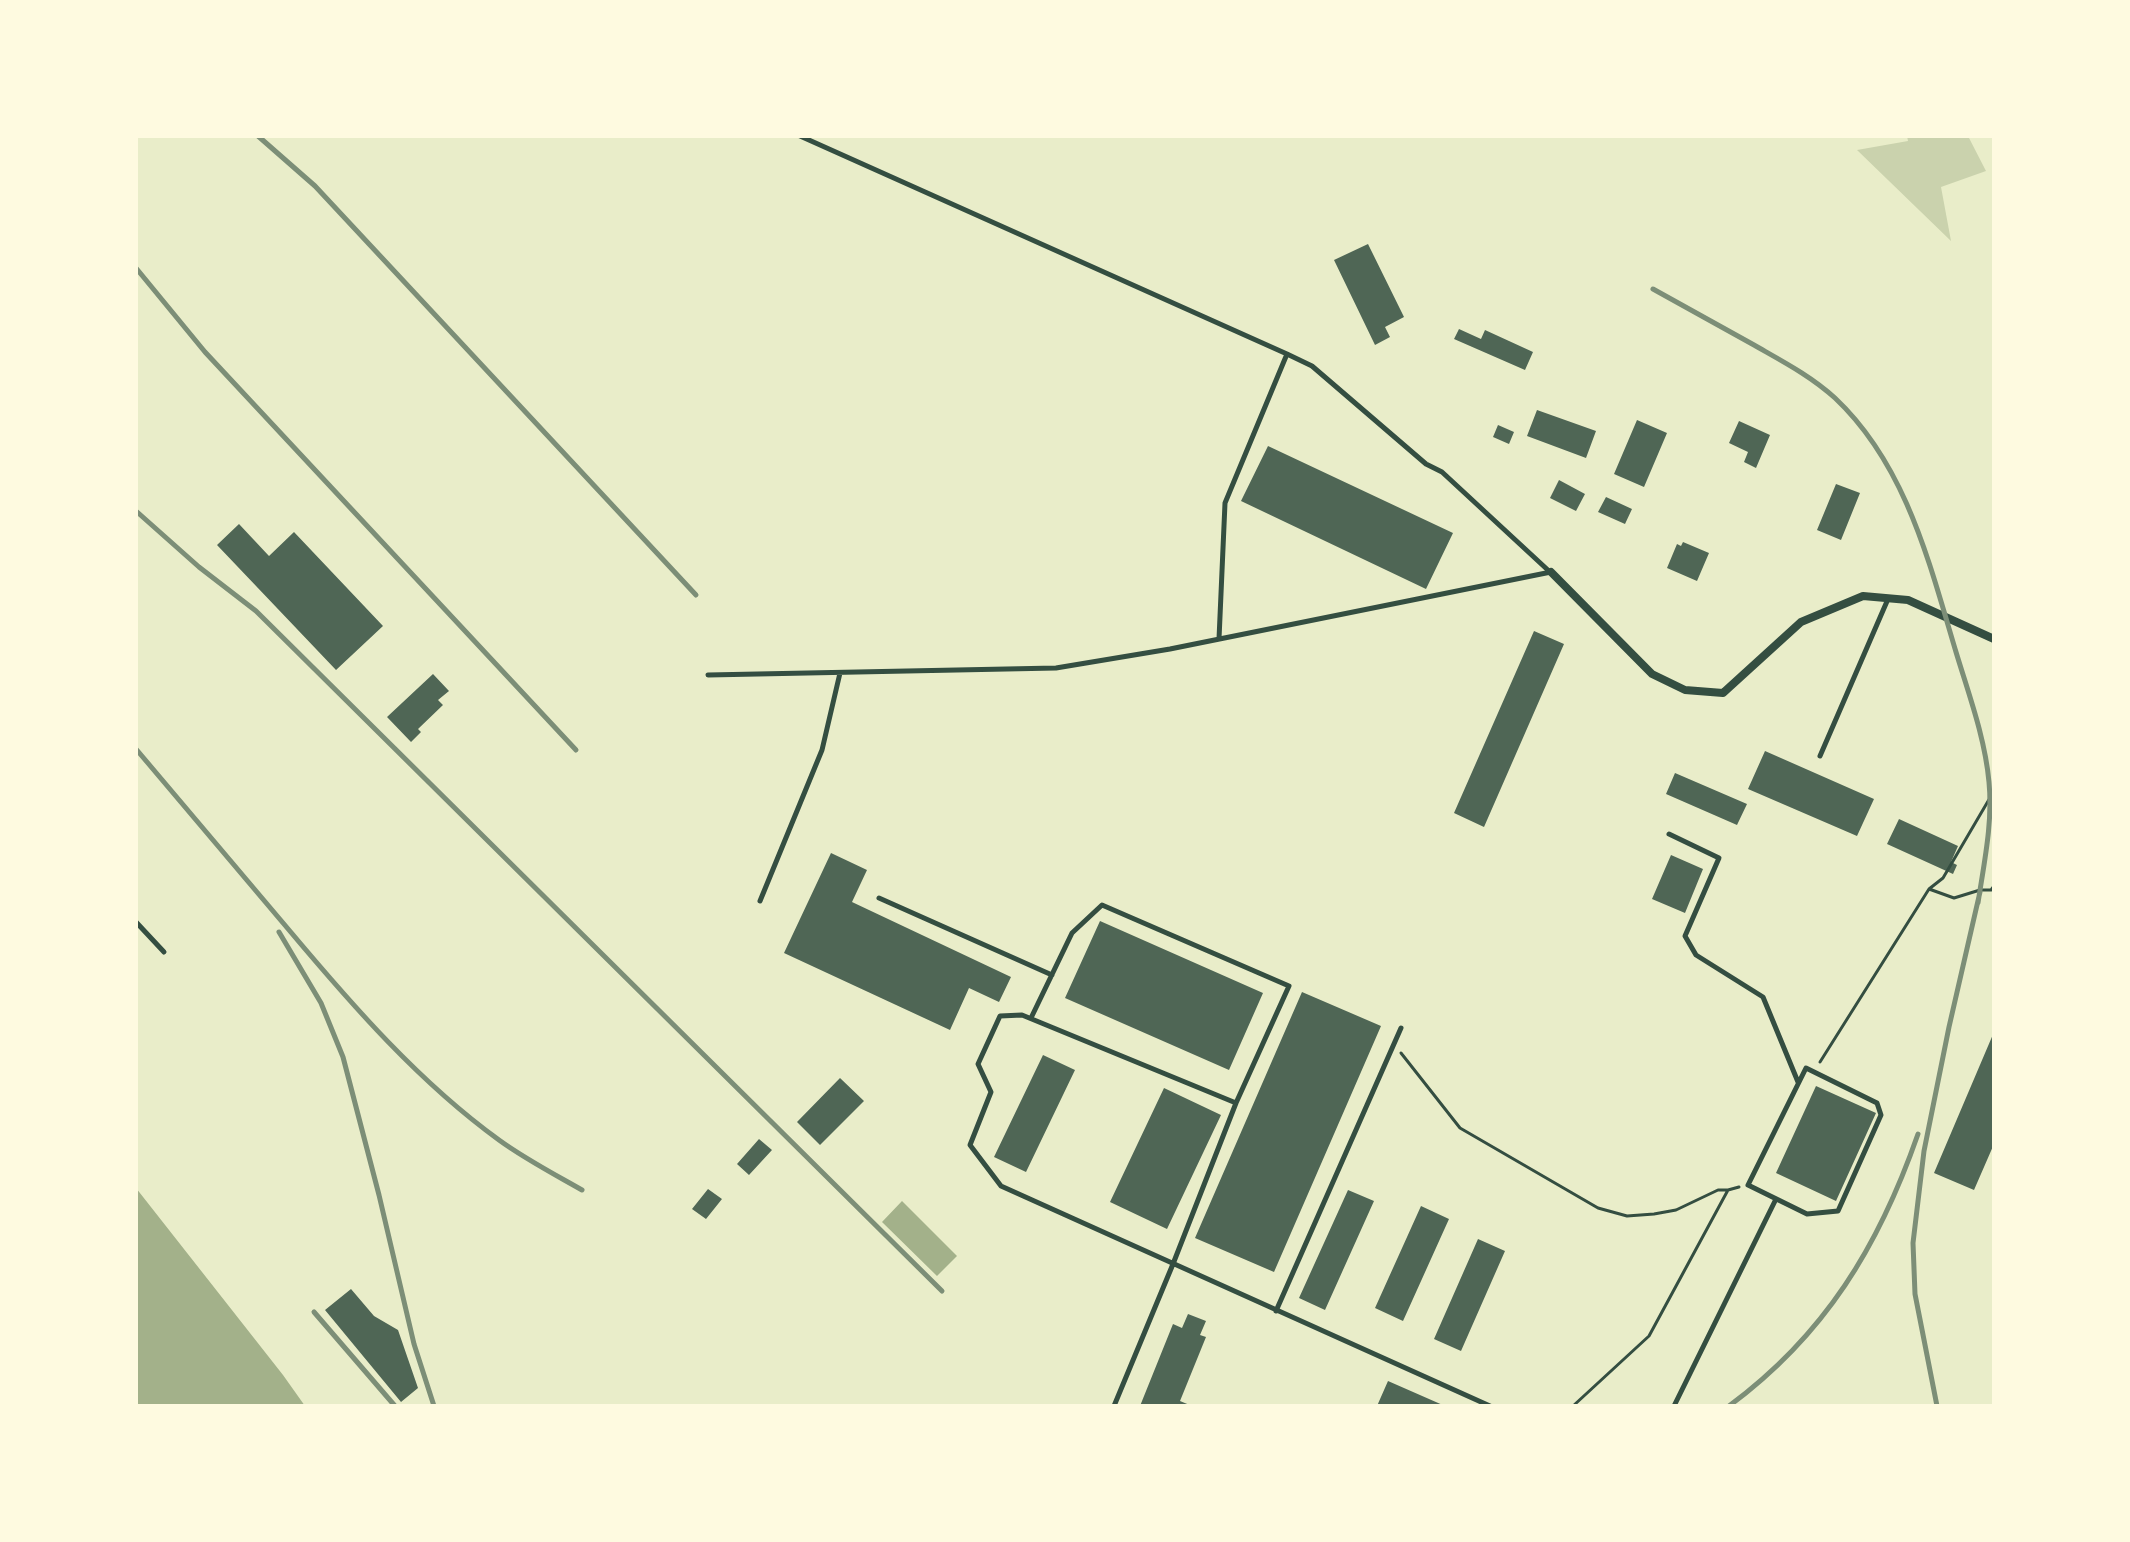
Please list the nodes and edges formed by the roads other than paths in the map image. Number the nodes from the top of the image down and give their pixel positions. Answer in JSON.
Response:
{"nodes":[{"id":1,"x":800,"y":136,"type":"edge"},
{"id":2,"x":1287,"y":354,"type":"junction"},
{"id":3,"x":1551,"y":572,"type":"junction"},
{"id":4,"x":1889,"y":598,"type":"junction"},
{"id":5,"x":1219,"y":639,"type":"junction"},
{"id":6,"x":1994,"y":639,"type":"edge"},
{"id":7,"x":840,"y":673,"type":"junction"},
{"id":8,"x":708,"y":675,"type":"dead end"},
{"id":9,"x":1820,"y":756,"type":"dead end"},
{"id":10,"x":1669,"y":834,"type":"dead end"},
{"id":11,"x":879,"y":898,"type":"dead end"},
{"id":12,"x":760,"y":901,"type":"dead end"},
{"id":13,"x":136,"y":922,"type":"edge"},
{"id":14,"x":164,"y":952,"type":"dead end"},
{"id":15,"x":1052,"y":975,"type":"junction"},
{"id":16,"x":1031,"y":1018,"type":"junction"},
{"id":17,"x":1401,"y":1028,"type":"dead end"},
{"id":18,"x":1799,"y":1083,"type":"junction"},
{"id":19,"x":1236,"y":1103,"type":"junction"},
{"id":20,"x":1776,"y":1199,"type":"junction"},
{"id":21,"x":1173,"y":1264,"type":"junction"},
{"id":22,"x":1276,"y":1311,"type":"junction"},
{"id":23,"x":1114,"y":1406,"type":"edge"},
{"id":24,"x":1490,"y":1406,"type":"edge"},
{"id":25,"x":1674,"y":1406,"type":"edge"}],
"edges":[{"from":1,"to":2,"type":"lane"},
{"from":2,"to":3,"type":"lane"},
{"from":2,"to":5,"type":"lane"},
{"from":3,"to":4,"type":"street"},
{"from":3,"to":5,"type":"lane"},
{"from":4,"to":6,"type":"street"},
{"from":4,"to":9,"type":"lane"},
{"from":5,"to":7,"type":"lane"},
{"from":7,"to":8,"type":"lane"},
{"from":7,"to":12,"type":"lane"},
{"from":10,"to":18,"type":"lane"},
{"from":11,"to":15,"type":"lane"},
{"from":13,"to":14,"type":"lane"},
{"from":15,"to":16,"type":"lane"},
{"from":15,"to":19,"type":"lane"},
{"from":16,"to":19,"type":"lane"},
{"from":16,"to":21,"type":"lane"},
{"from":17,"to":22,"type":"lane"},
{"from":18,"to":20,"type":"lane"},
{"from":18,"to":20,"type":"lane"},
{"from":19,"to":21,"type":"lane"},
{"from":20,"to":25,"type":"lane"},
{"from":21,"to":22,"type":"lane"},
{"from":21,"to":23,"type":"lane"},
{"from":22,"to":24,"type":"lane"}]}
